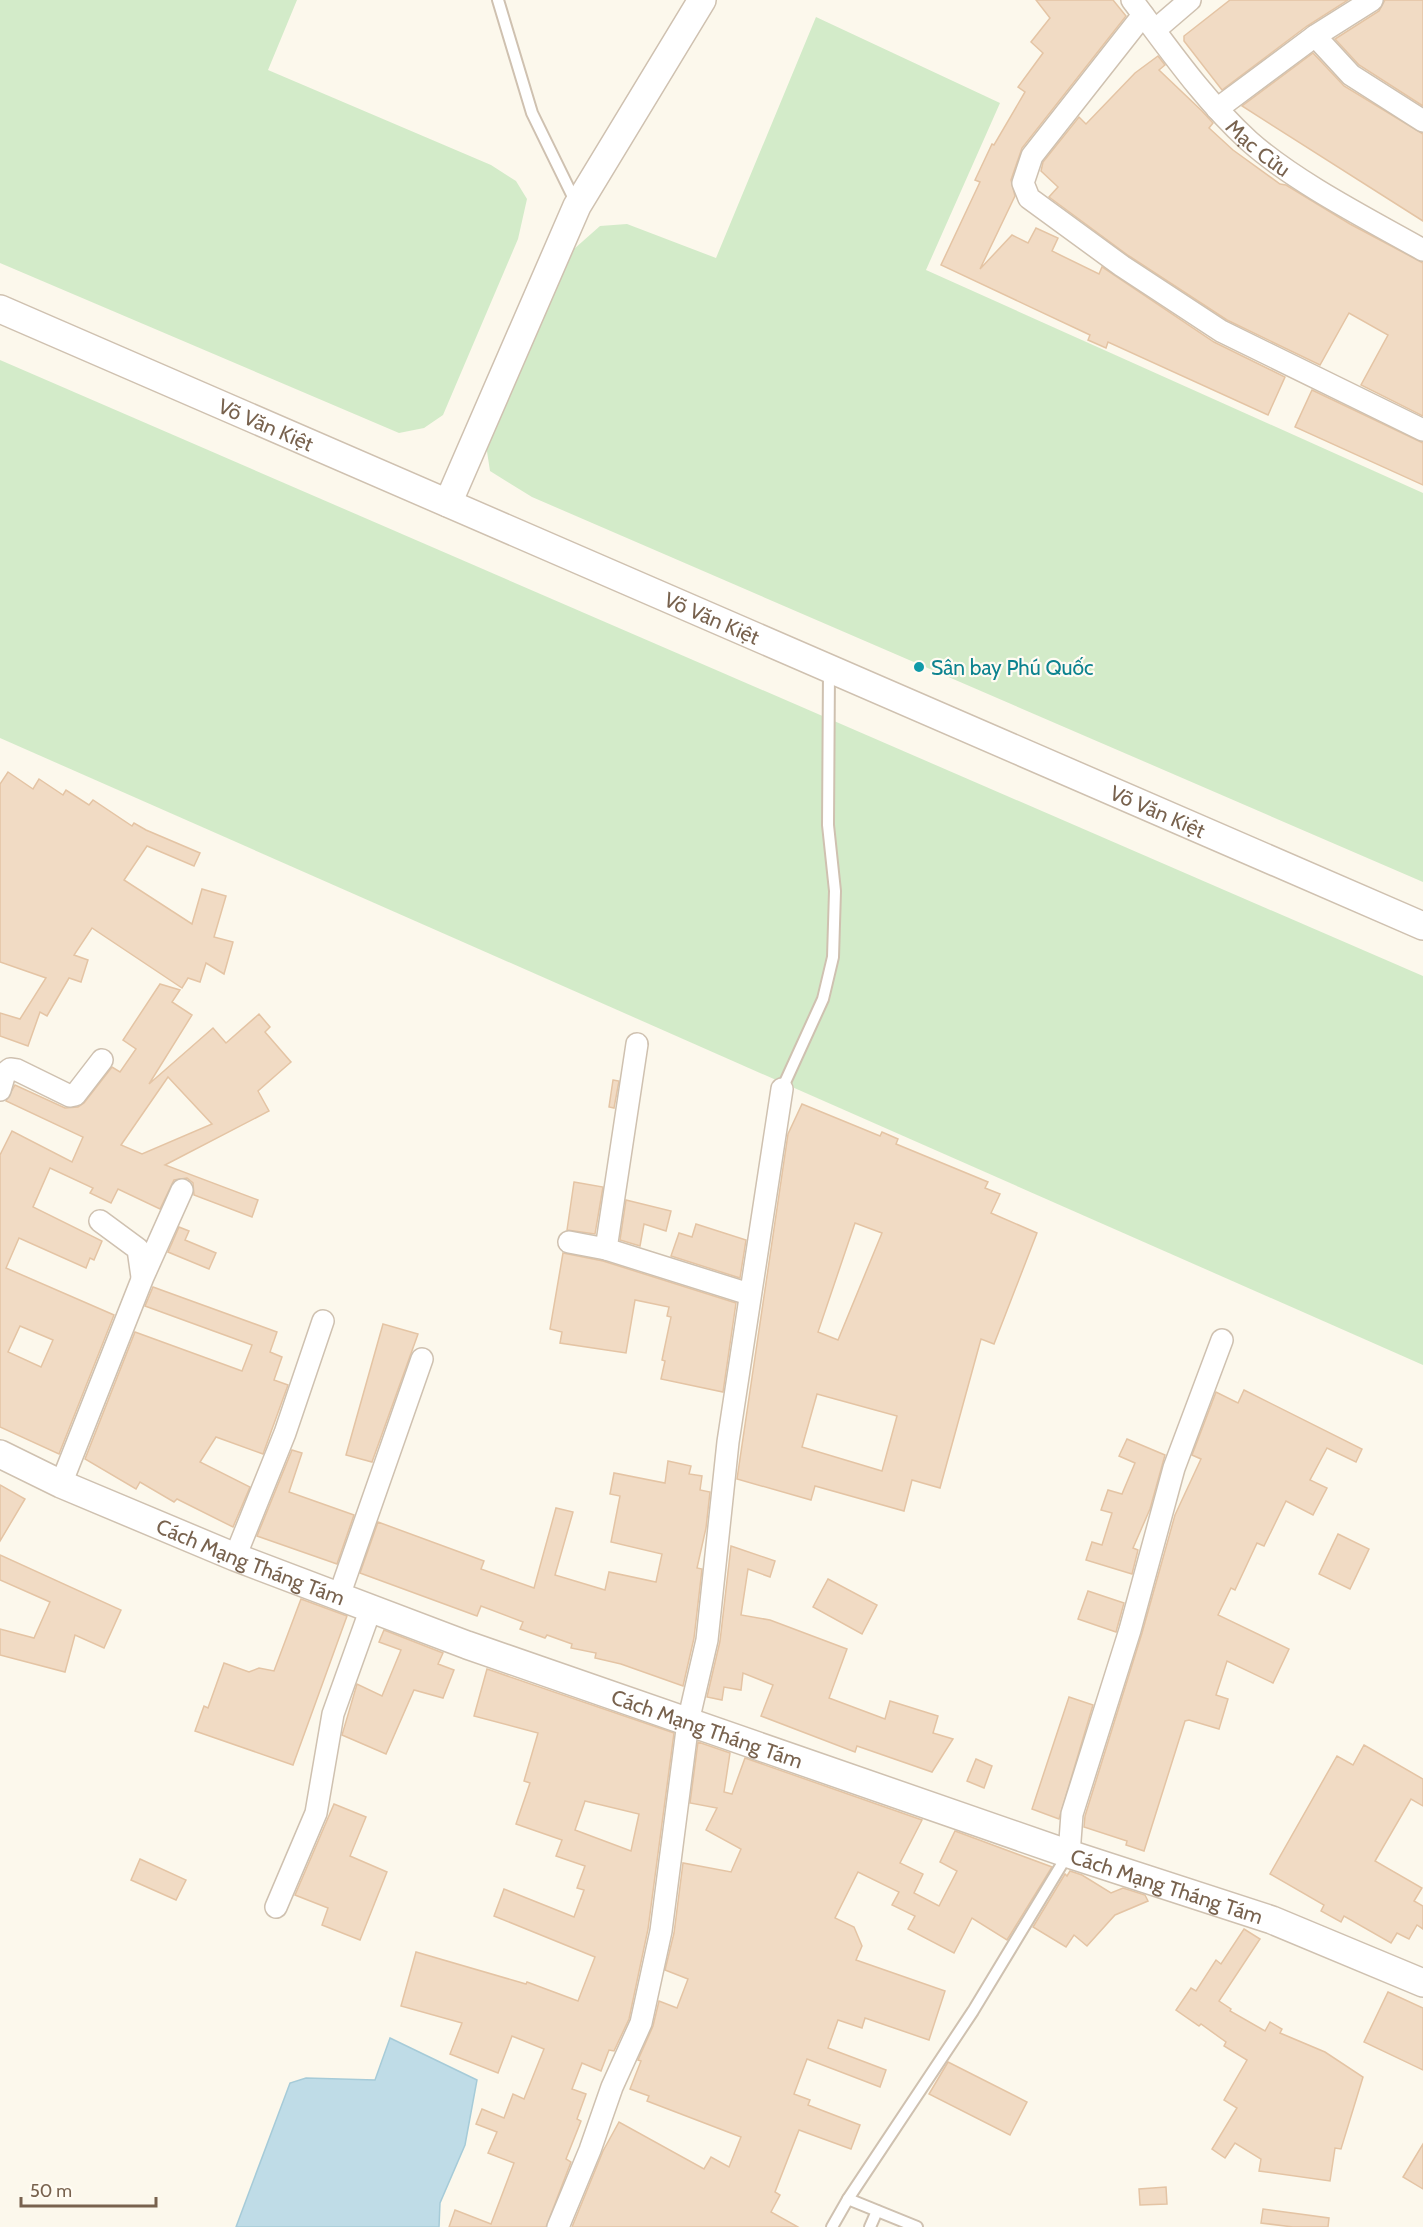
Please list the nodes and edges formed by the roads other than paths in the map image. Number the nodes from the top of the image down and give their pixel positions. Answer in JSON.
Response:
{"nodes":[{"id":1,"x":498,"y":0,"type":"edge"},
{"id":2,"x":702,"y":0,"type":"edge"},
{"id":3,"x":1190,"y":0,"type":"edge"},
{"id":4,"x":1372,"y":0,"type":"edge"},
{"id":5,"x":1144,"y":15,"type":"edge"},
{"id":6,"x":1315,"y":36,"type":"junction"},
{"id":7,"x":1217,"y":109,"type":"junction"},
{"id":8,"x":1423,"y":121,"type":"edge"},
{"id":9,"x":577,"y":206,"type":"junction"},
{"id":10,"x":1423,"y":250,"type":"edge"},
{"id":11,"x":0,"y":309,"type":"edge"},
{"id":12,"x":1423,"y":430,"type":"edge"},
{"id":13,"x":448,"y":503,"type":"junction"},
{"id":14,"x":830,"y":666,"type":"junction"},
{"id":15,"x":1423,"y":926,"type":"edge"},
{"id":16,"x":637,"y":1044,"type":"dead end"},
{"id":17,"x":102,"y":1060,"type":"dead end"},
{"id":18,"x":782,"y":1089,"type":"joint"},
{"id":19,"x":0,"y":1090,"type":"edge"},
{"id":20,"x":182,"y":1190,"type":"dead end"},
{"id":21,"x":100,"y":1221,"type":"dead end"},
{"id":22,"x":569,"y":1242,"type":"dead end"},
{"id":23,"x":606,"y":1249,"type":"junction"},
{"id":24,"x":142,"y":1277,"type":"junction"},
{"id":25,"x":749,"y":1294,"type":"junction"},
{"id":26,"x":323,"y":1321,"type":"dead end"},
{"id":27,"x":1222,"y":1340,"type":"dead end"},
{"id":28,"x":422,"y":1359,"type":"dead end"},
{"id":29,"x":0,"y":1454,"type":"edge"},
{"id":30,"x":61,"y":1484,"type":"junction"},
{"id":31,"x":235,"y":1557,"type":"junction"},
{"id":32,"x":339,"y":1596,"type":"junction"},
{"id":33,"x":371,"y":1608,"type":"junction"},
{"id":34,"x":688,"y":1722,"type":"junction"},
{"id":35,"x":1069,"y":1854,"type":"junction"},
{"id":36,"x":276,"y":1907,"type":"dead end"},
{"id":37,"x":1423,"y":1983,"type":"edge"},
{"id":38,"x":848,"y":2199,"type":"junction"},
{"id":39,"x":877,"y":2211,"type":"junction"},
{"id":40,"x":558,"y":2227,"type":"edge"},
{"id":41,"x":832,"y":2227,"type":"edge"},
{"id":42,"x":870,"y":2227,"type":"edge"},
{"id":43,"x":916,"y":2227,"type":"edge"}],
"edges":[{"from":1,"to":9,"type":"lane"},
{"from":2,"to":9,"type":"street"},
{"from":3,"to":5,"type":"street"},
{"from":4,"to":6,"type":"street"},
{"from":5,"to":7,"type":"street","name":"Mạc Cửu"},
{"from":5,"to":12,"type":"street"},
{"from":6,"to":7,"type":"street"},
{"from":6,"to":8,"type":"street"},
{"from":7,"to":10,"type":"street","name":"Mạc Cửu"},
{"from":9,"to":13,"type":"street"},
{"from":11,"to":13,"type":"street","name":"Võ Văn Kiệt"},
{"from":13,"to":14,"type":"street","name":"Võ Văn Kiệt"},
{"from":14,"to":15,"type":"street","name":"Võ Văn Kiệt"},
{"from":14,"to":18,"type":"lane"},
{"from":16,"to":23,"type":"street"},
{"from":17,"to":19,"type":"street"},
{"from":18,"to":25,"type":"street"},
{"from":20,"to":24,"type":"street"},
{"from":21,"to":24,"type":"street"},
{"from":22,"to":23,"type":"street"},
{"from":23,"to":25,"type":"street"},
{"from":24,"to":30,"type":"street"},
{"from":25,"to":34,"type":"street"},
{"from":26,"to":31,"type":"street"},
{"from":27,"to":35,"type":"street"},
{"from":28,"to":32,"type":"street"},
{"from":29,"to":30,"type":"street","name":"Cách Mạng Tháng Tám"},
{"from":30,"to":31,"type":"street","name":"Cách Mạng Tháng Tám"},
{"from":31,"to":32,"type":"street","name":"Cách Mạng Tháng Tám"},
{"from":32,"to":33,"type":"street","name":"Cách Mạng Tháng Tám"},
{"from":33,"to":34,"type":"street","name":"Cách Mạng Tháng Tám"},
{"from":33,"to":36,"type":"street"},
{"from":34,"to":35,"type":"street","name":"Cách Mạng Tháng Tám"},
{"from":34,"to":40,"type":"street"},
{"from":35,"to":37,"type":"street","name":"Cách Mạng Tháng Tám"},
{"from":35,"to":38,"type":"lane"},
{"from":38,"to":39,"type":"lane"},
{"from":38,"to":41,"type":"lane"},
{"from":39,"to":42,"type":"lane"},
{"from":39,"to":43,"type":"lane"}]}
